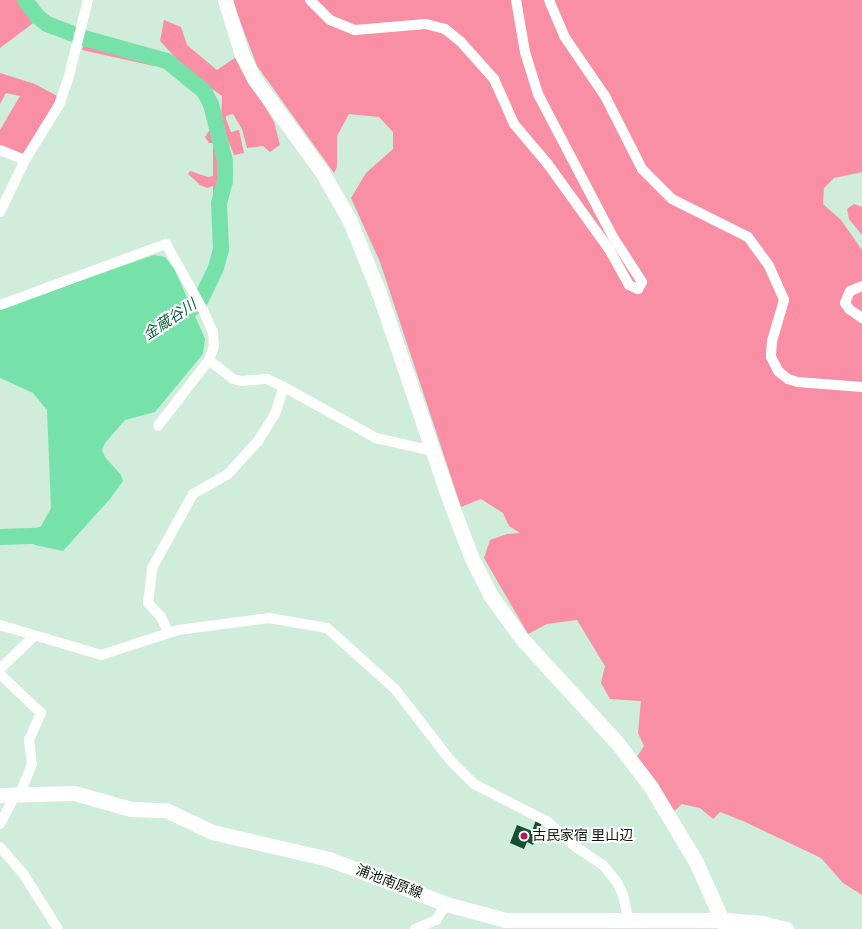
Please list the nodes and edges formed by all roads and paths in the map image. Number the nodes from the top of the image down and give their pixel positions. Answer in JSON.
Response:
{"nodes":[{"id":1,"x":88,"y":0,"type":"edge"},
{"id":2,"x":225,"y":0,"type":"edge"},
{"id":3,"x":310,"y":0,"type":"edge"},
{"id":4,"x":516,"y":0,"type":"edge"},
{"id":5,"x":549,"y":0,"type":"edge"},
{"id":6,"x":0,"y":150,"type":"edge"},
{"id":7,"x":25,"y":160,"type":"junction"},
{"id":8,"x":0,"y":212,"type":"edge"},
{"id":9,"x":862,"y":286,"type":"edge"},
{"id":10,"x":0,"y":305,"type":"edge"},
{"id":11,"x":862,"y":318,"type":"edge"},
{"id":12,"x":209,"y":360,"type":"junction"},
{"id":13,"x":284,"y":387,"type":"junction"},
{"id":14,"x":862,"y":388,"type":"edge"},
{"id":15,"x":158,"y":426,"type":"dead end"},
{"id":16,"x":433,"y":451,"type":"junction"},
{"id":17,"x":0,"y":625,"type":"edge"},
{"id":18,"x":168,"y":632,"type":"junction"},
{"id":19,"x":34,"y":636,"type":"junction"},
{"id":20,"x":0,"y":669,"type":"edge"},
{"id":21,"x":0,"y":674,"type":"edge"},
{"id":22,"x":18,"y":794,"type":"junction"},
{"id":23,"x":0,"y":795,"type":"edge"},
{"id":24,"x":0,"y":824,"type":"edge"},
{"id":25,"x":1,"y":853,"type":"edge"},
{"id":26,"x":446,"y":904,"type":"junction"},
{"id":27,"x":628,"y":919,"type":"junction"},
{"id":28,"x":541,"y":925,"type":"edge"},
{"id":29,"x":724,"y":925,"type":"edge"},
{"id":30,"x":58,"y":929,"type":"edge"},
{"id":31,"x":414,"y":929,"type":"edge"},
{"id":32,"x":786,"y":929,"type":"edge"}],
"edges":[{"from":1,"to":7,"type":"street"},
{"from":2,"to":16,"type":"street"},
{"from":3,"to":4,"type":"street"},
{"from":5,"to":14,"type":"street"},
{"from":6,"to":7,"type":"street"},
{"from":7,"to":8,"type":"street"},
{"from":9,"to":11,"type":"street"},
{"from":10,"to":12,"type":"street"},
{"from":12,"to":13,"type":"street"},
{"from":12,"to":15,"type":"street"},
{"from":13,"to":16,"type":"street"},
{"from":13,"to":18,"type":"street"},
{"from":16,"to":29,"type":"street"},
{"from":17,"to":19,"type":"street"},
{"from":18,"to":19,"type":"street"},
{"from":18,"to":27,"type":"street"},
{"from":19,"to":20,"type":"street"},
{"from":21,"to":22,"type":"street"},
{"from":22,"to":23,"type":"street","name":"浦池南原線"},
{"from":22,"to":24,"type":"street"},
{"from":22,"to":26,"type":"street","name":"浦池南原線"},
{"from":25,"to":30,"type":"street"},
{"from":26,"to":28,"type":"street","name":"浦池南原線"},
{"from":26,"to":31,"type":"street"},
{"from":27,"to":28,"type":"street","name":"浦池南原線"},
{"from":27,"to":29,"type":"street","name":"浦池南原線"},
{"from":29,"to":32,"type":"street","name":"浦池南原線"}]}
